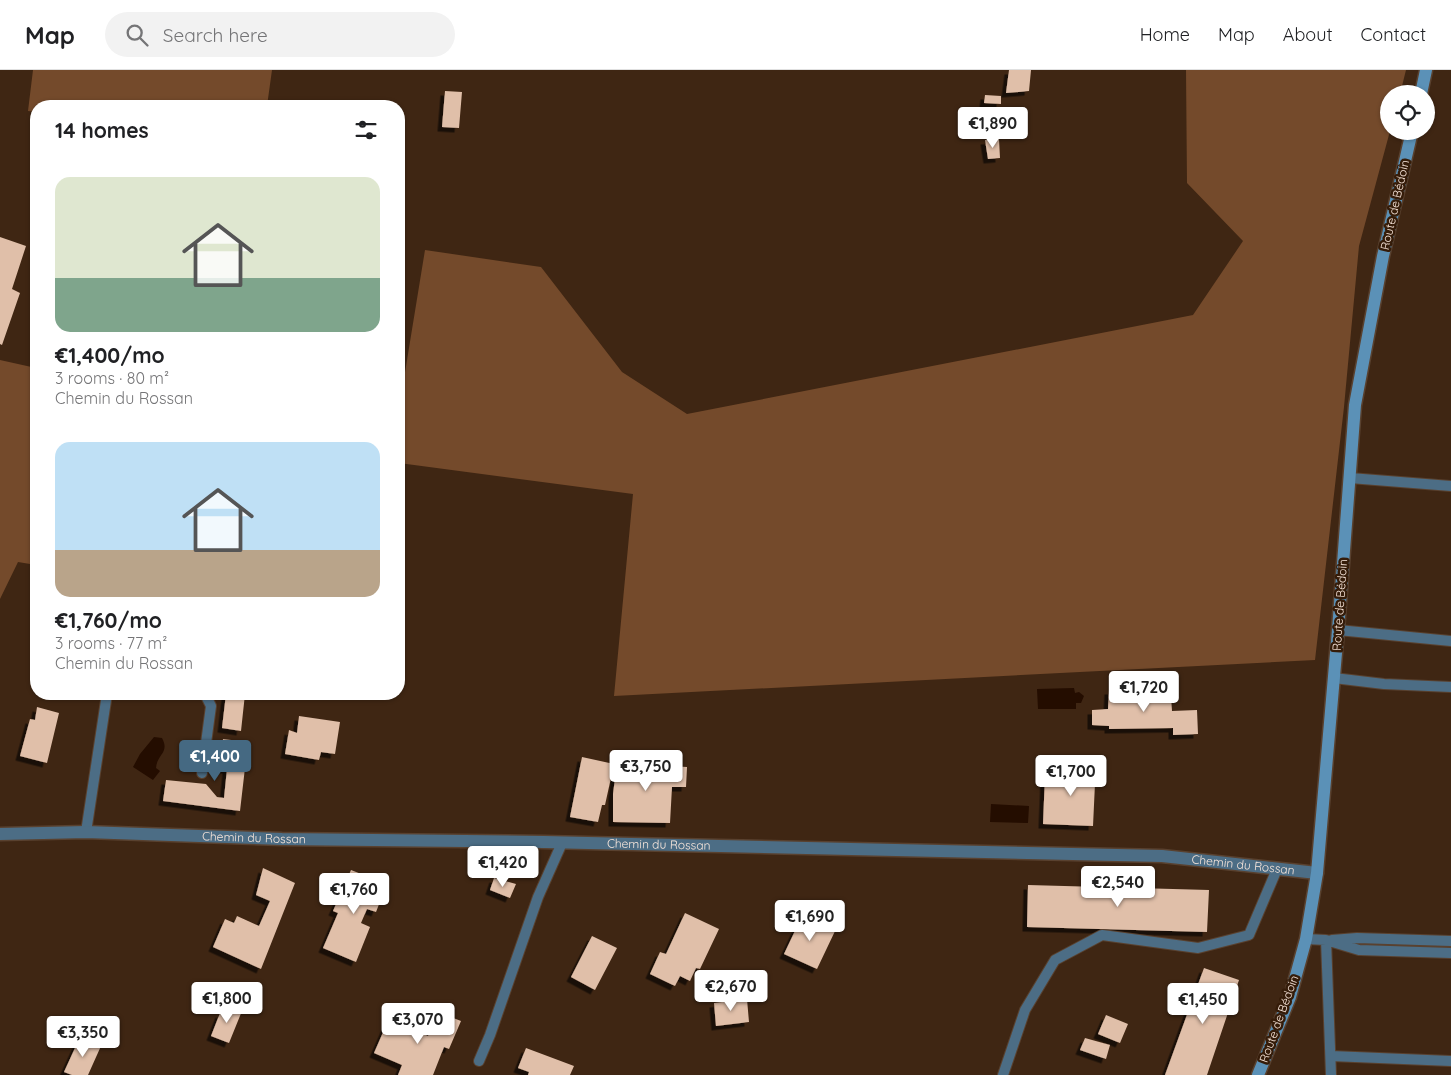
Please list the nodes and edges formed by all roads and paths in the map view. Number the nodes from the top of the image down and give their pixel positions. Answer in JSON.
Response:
{"nodes":[{"id":1,"x":1426,"y":70,"type":"edge"},
{"id":2,"x":1423,"y":85,"type":"edge"},
{"id":3,"x":1410,"y":140,"type":"edge"},
{"id":4,"x":1350,"y":478,"type":"junction"},
{"id":5,"x":1451,"y":486,"type":"edge"},
{"id":6,"x":1338,"y":630,"type":"junction"},
{"id":7,"x":1451,"y":641,"type":"edge"},
{"id":8,"x":1334,"y":678,"type":"junction"},
{"id":9,"x":1451,"y":687,"type":"edge"},
{"id":10,"x":106,"y":700,"type":"edge"},
{"id":11,"x":208,"y":700,"type":"edge"},
{"id":12,"x":202,"y":773,"type":"dead end"},
{"id":13,"x":86,"y":832,"type":"junction"},
{"id":14,"x":0,"y":834,"type":"edge"},
{"id":15,"x":562,"y":843,"type":"junction"},
{"id":16,"x":1277,"y":869,"type":"junction"},
{"id":17,"x":1317,"y":873,"type":"junction"},
{"id":18,"x":1306,"y":939,"type":"junction"},
{"id":19,"x":1326,"y":940,"type":"junction"},
{"id":20,"x":1451,"y":941,"type":"edge"},
{"id":21,"x":1451,"y":953,"type":"edge"},
{"id":22,"x":1331,"y":1056,"type":"junction"},
{"id":23,"x":1451,"y":1060,"type":"edge"},
{"id":24,"x":479,"y":1061,"type":"dead end"},
{"id":25,"x":1003,"y":1075,"type":"edge"},
{"id":26,"x":1258,"y":1075,"type":"edge"},
{"id":27,"x":1332,"y":1075,"type":"edge"}],
"edges":[{"from":1,"to":2,"type":"main road"},
{"from":3,"to":4,"type":"main road","name":"Route de Bédoin"},
{"from":4,"to":5,"type":"lane"},
{"from":4,"to":6,"type":"main road","name":"Route de Bédoin"},
{"from":6,"to":7,"type":"lane"},
{"from":6,"to":8,"type":"main road","name":"Route de Bédoin"},
{"from":8,"to":9,"type":"lane"},
{"from":8,"to":17,"type":"main road","name":"Route de Bédoin"},
{"from":10,"to":13,"type":"lane"},
{"from":11,"to":12,"type":"lane"},
{"from":13,"to":14,"type":"street","name":"Chemin du Rossan"},
{"from":13,"to":15,"type":"street","name":"Chemin du Rossan"},
{"from":15,"to":16,"type":"street","name":"Chemin du Rossan"},
{"from":15,"to":24,"type":"lane"},
{"from":16,"to":17,"type":"street","name":"Chemin du Rossan"},
{"from":16,"to":25,"type":"lane"},
{"from":17,"to":18,"type":"main road","name":"Route de Bédoin"},
{"from":18,"to":19,"type":"lane"},
{"from":18,"to":26,"type":"main road","name":"Route de Bédoin"},
{"from":19,"to":20,"type":"lane"},
{"from":19,"to":21,"type":"lane"},
{"from":19,"to":22,"type":"lane"},
{"from":22,"to":23,"type":"lane"},
{"from":22,"to":27,"type":"lane"}]}
